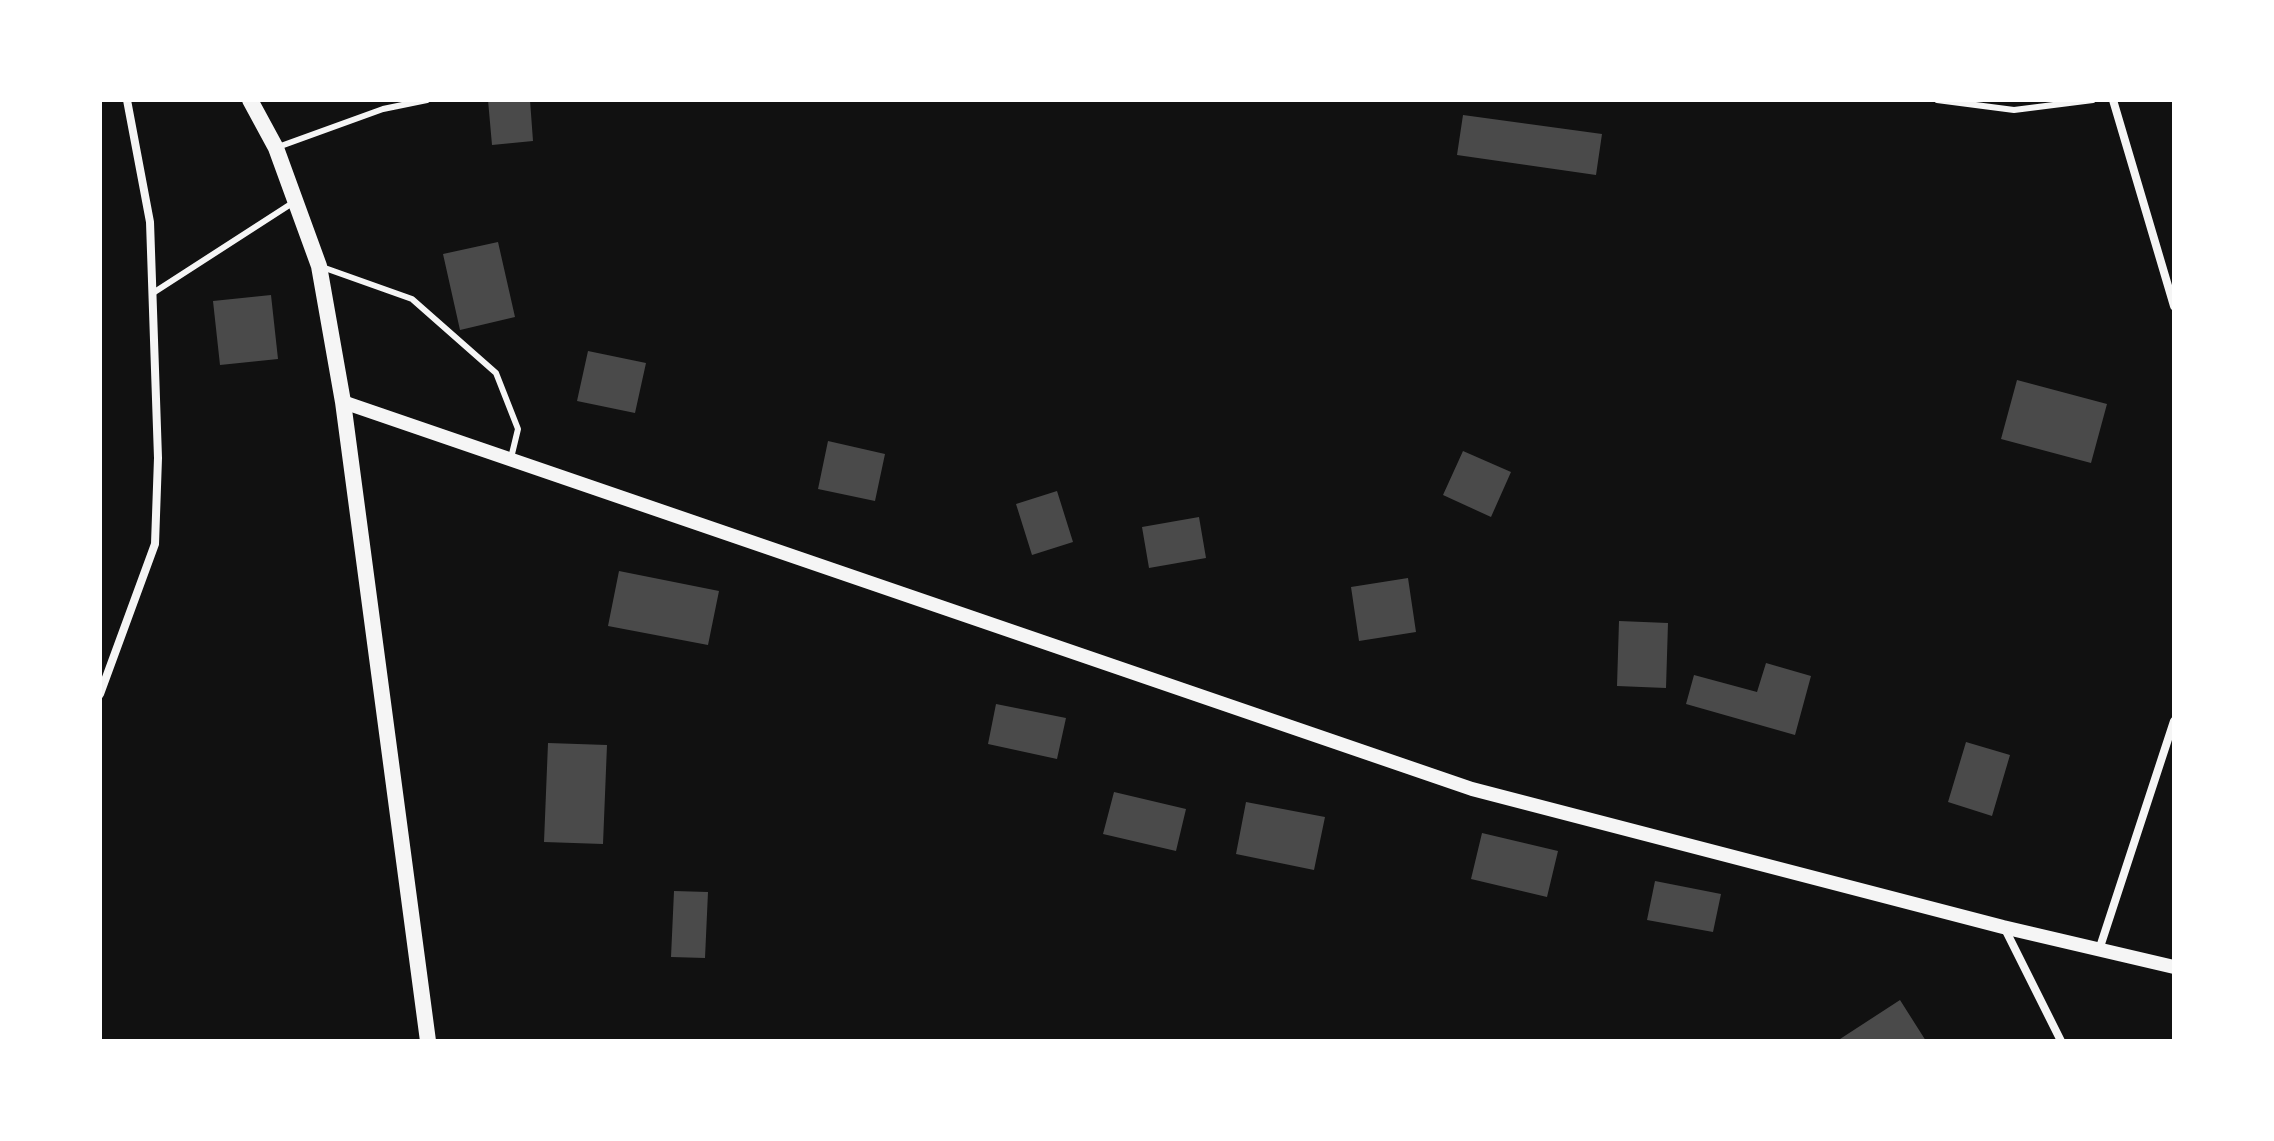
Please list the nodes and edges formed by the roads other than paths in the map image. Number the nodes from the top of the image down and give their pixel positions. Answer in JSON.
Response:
{"nodes":[{"id":1,"x":127,"y":100,"type":"edge"},
{"id":2,"x":250,"y":100,"type":"edge"},
{"id":3,"x":427,"y":100,"type":"edge"},
{"id":4,"x":1937,"y":100,"type":"edge"},
{"id":5,"x":2093,"y":100,"type":"edge"},
{"id":6,"x":2113,"y":100,"type":"edge"},
{"id":7,"x":276,"y":148,"type":"junction"},
{"id":8,"x":294,"y":202,"type":"junction"},
{"id":9,"x":319,"y":266,"type":"junction"},
{"id":10,"x":153,"y":293,"type":"junction"},
{"id":11,"x":2174,"y":306,"type":"edge"},
{"id":12,"x":343,"y":402,"type":"junction"},
{"id":13,"x":510,"y":460,"type":"junction"},
{"id":14,"x":100,"y":694,"type":"edge"},
{"id":15,"x":2174,"y":721,"type":"edge"},
{"id":16,"x":2003,"y":927,"type":"junction"},
{"id":17,"x":2099,"y":951,"type":"junction"},
{"id":18,"x":2174,"y":967,"type":"edge"},
{"id":19,"x":428,"y":1041,"type":"edge"},
{"id":20,"x":2061,"y":1041,"type":"edge"}],
"edges":[{"from":1,"to":10,"type":"street"},
{"from":2,"to":7,"type":"main road"},
{"from":3,"to":7,"type":"lane"},
{"from":4,"to":5,"type":"lane"},
{"from":6,"to":11,"type":"street"},
{"from":7,"to":8,"type":"main road"},
{"from":8,"to":9,"type":"main road"},
{"from":8,"to":10,"type":"lane"},
{"from":9,"to":12,"type":"main road"},
{"from":9,"to":13,"type":"lane"},
{"from":10,"to":14,"type":"street"},
{"from":12,"to":13,"type":"street"},
{"from":12,"to":19,"type":"main road"},
{"from":13,"to":16,"type":"street"},
{"from":15,"to":17,"type":"street"},
{"from":16,"to":17,"type":"street"},
{"from":16,"to":20,"type":"street"},
{"from":17,"to":18,"type":"street"}]}
